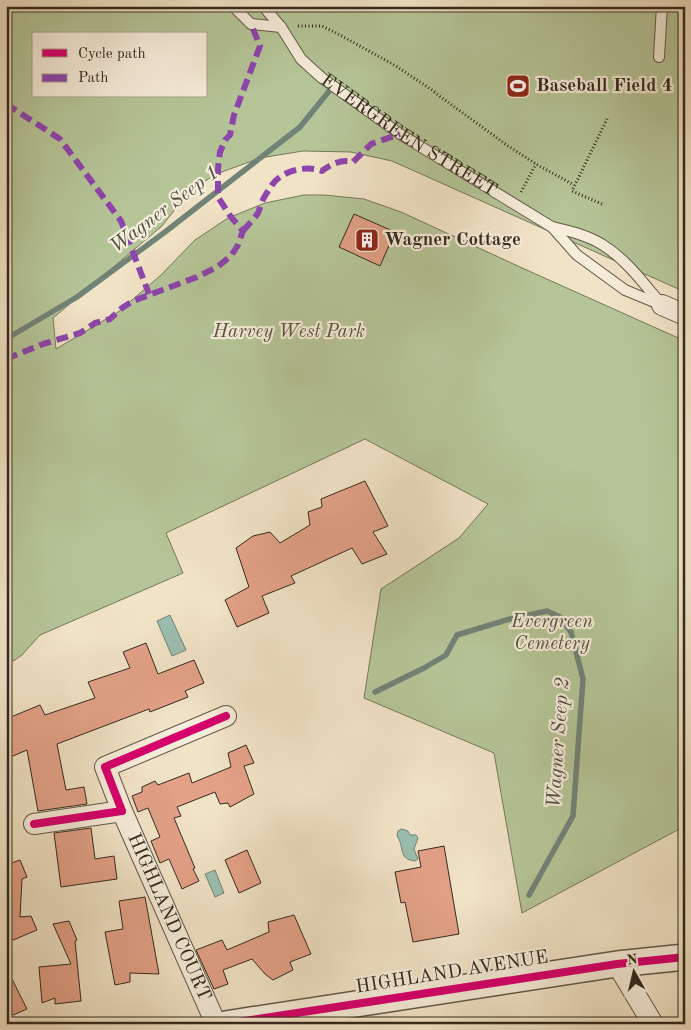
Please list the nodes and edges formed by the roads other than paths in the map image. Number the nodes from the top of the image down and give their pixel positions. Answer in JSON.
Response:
{"nodes":[{"id":1,"x":233,"y":6,"type":"edge"},
{"id":2,"x":263,"y":6,"type":"edge"},
{"id":3,"x":662,"y":6,"type":"edge"},
{"id":4,"x":281,"y":27,"type":"junction"},
{"id":5,"x":659,"y":57,"type":"dead end"},
{"id":6,"x":552,"y":227,"type":"junction"},
{"id":7,"x":662,"y":305,"type":"junction"},
{"id":8,"x":685,"y":315,"type":"edge"},
{"id":9,"x":226,"y":716,"type":"dead end"},
{"id":10,"x":122,"y":811,"type":"junction"},
{"id":11,"x":34,"y":824,"type":"dead end"},
{"id":12,"x":685,"y":957,"type":"edge"},
{"id":13,"x":617,"y":964,"type":"junction"},
{"id":14,"x":216,"y":1024,"type":"edge"},
{"id":15,"x":224,"y":1024,"type":"edge"},
{"id":16,"x":653,"y":1024,"type":"edge"}],
"edges":[{"from":1,"to":4,"type":"lane"},
{"from":2,"to":4,"type":"lane","name":"EVERGREEN STREET"},
{"from":3,"to":5,"type":"lane"},
{"from":4,"to":6,"type":"lane","name":"EVERGREEN STREET"},
{"from":6,"to":7,"type":"lane","name":"EVERGREEN STREET"},
{"from":6,"to":7,"type":"lane","name":"EVERGREEN STREET"},
{"from":7,"to":8,"type":"street","name":"EVERGREEN STREET"},
{"from":9,"to":10,"type":"street","name":"HIGHLAND COURT"},
{"from":10,"to":11,"type":"street","name":"HIGHLAND COURT"},
{"from":10,"to":14,"type":"street","name":"HIGHLAND COURT"},
{"from":12,"to":13,"type":"street","name":"HIGHLAND AVENUE"},
{"from":13,"to":15,"type":"street","name":"HIGHLAND AVENUE"},
{"from":13,"to":16,"type":"street"}]}
